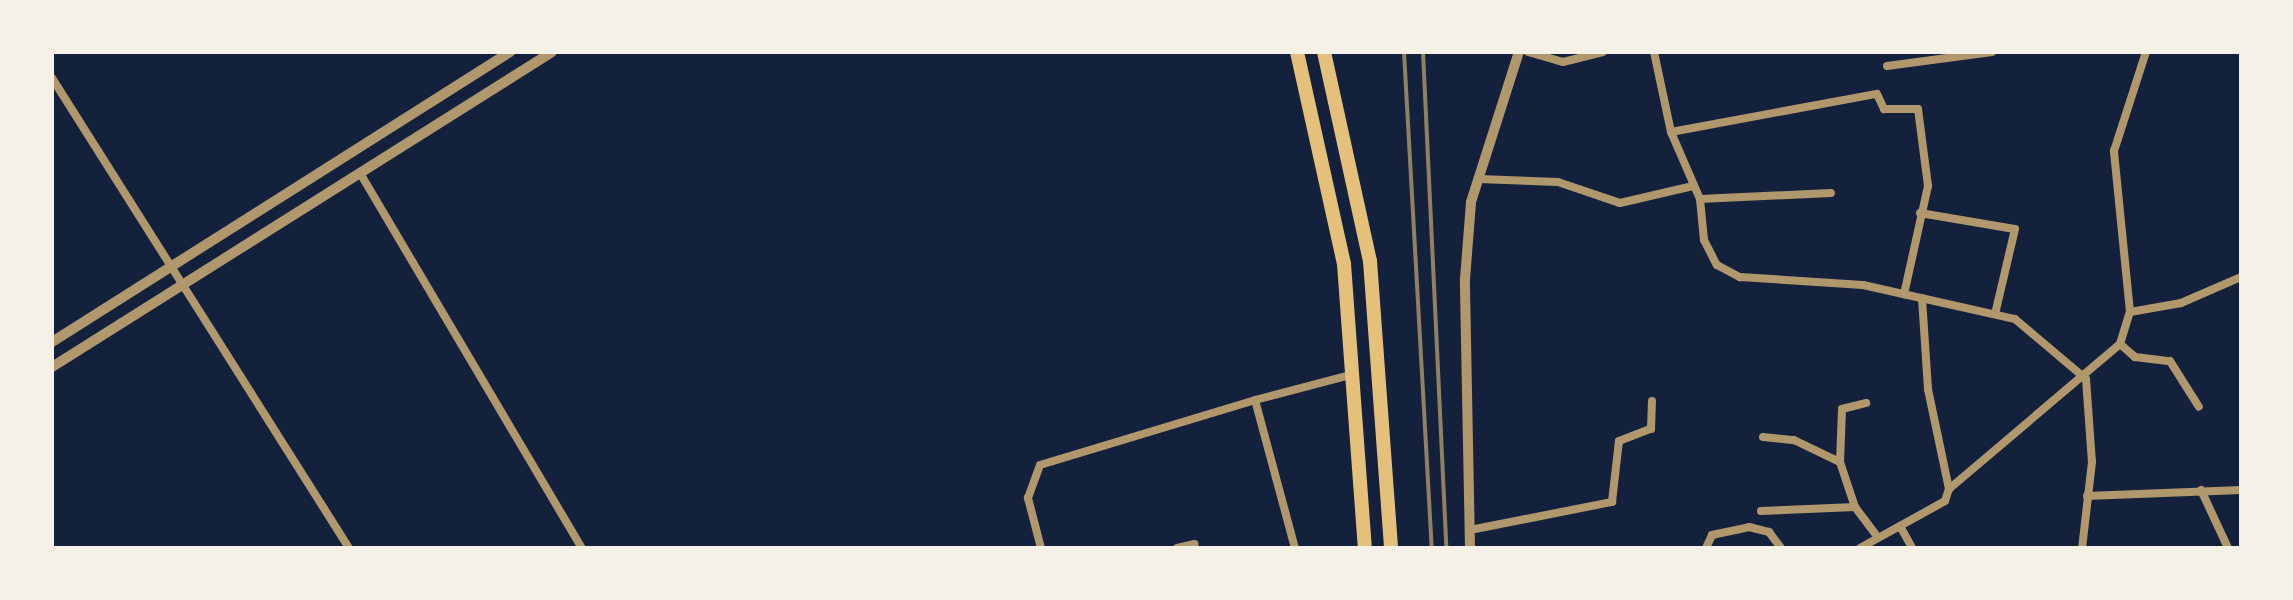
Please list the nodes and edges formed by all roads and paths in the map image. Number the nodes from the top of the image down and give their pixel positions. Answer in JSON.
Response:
{"nodes":[{"id":1,"x":510,"y":52,"type":"edge"},
{"id":2,"x":552,"y":52,"type":"edge"},
{"id":3,"x":1297,"y":52,"type":"edge"},
{"id":4,"x":1324,"y":52,"type":"edge"},
{"id":5,"x":1519,"y":52,"type":"edge"},
{"id":6,"x":1528,"y":52,"type":"edge"},
{"id":7,"x":1603,"y":52,"type":"edge"},
{"id":8,"x":1654,"y":52,"type":"edge"},
{"id":9,"x":1992,"y":52,"type":"edge"},
{"id":10,"x":2146,"y":52,"type":"edge"},
{"id":11,"x":1887,"y":66,"type":"dead end"},
{"id":12,"x":52,"y":78,"type":"edge"},
{"id":13,"x":1671,"y":132,"type":"junction"},
{"id":14,"x":360,"y":173,"type":"junction"},
{"id":15,"x":1478,"y":179,"type":"junction"},
{"id":16,"x":1693,"y":186,"type":"junction"},
{"id":17,"x":1831,"y":193,"type":"dead end"},
{"id":18,"x":1700,"y":199,"type":"junction"},
{"id":19,"x":1920,"y":213,"type":"junction"},
{"id":20,"x":168,"y":268,"type":"junction"},
{"id":21,"x":2241,"y":277,"type":"edge"},
{"id":22,"x":180,"y":286,"type":"junction"},
{"id":23,"x":1904,"y":294,"type":"junction"},
{"id":24,"x":1922,"y":298,"type":"junction"},
{"id":25,"x":2130,"y":312,"type":"junction"},
{"id":26,"x":1995,"y":314,"type":"junction"},
{"id":27,"x":73,"y":328,"type":"junction"},
{"id":28,"x":52,"y":342,"type":"edge"},
{"id":29,"x":2120,"y":344,"type":"junction"},
{"id":30,"x":85,"y":347,"type":"junction"},
{"id":31,"x":52,"y":367,"type":"edge"},
{"id":32,"x":1350,"y":375,"type":"junction"},
{"id":33,"x":2086,"y":379,"type":"junction"},
{"id":34,"x":1255,"y":400,"type":"junction"},
{"id":35,"x":1652,"y":401,"type":"dead end"},
{"id":36,"x":1866,"y":403,"type":"dead end"},
{"id":37,"x":2199,"y":407,"type":"dead end"},
{"id":38,"x":1763,"y":437,"type":"dead end"},
{"id":39,"x":1840,"y":462,"type":"junction"},
{"id":40,"x":1949,"y":489,"type":"junction"},
{"id":41,"x":2201,"y":490,"type":"junction"},
{"id":42,"x":2241,"y":490,"type":"edge"},
{"id":43,"x":2087,"y":496,"type":"junction"},
{"id":44,"x":1855,"y":507,"type":"junction"},
{"id":45,"x":1761,"y":511,"type":"dead end"},
{"id":46,"x":1900,"y":526,"type":"junction"},
{"id":47,"x":1470,"y":530,"type":"junction"},
{"id":48,"x":1875,"y":534,"type":"junction"},
{"id":49,"x":1195,"y":544,"type":"dead end"},
{"id":50,"x":349,"y":548,"type":"edge"},
{"id":51,"x":582,"y":548,"type":"edge"},
{"id":52,"x":1041,"y":548,"type":"edge"},
{"id":53,"x":1177,"y":548,"type":"edge"},
{"id":54,"x":1295,"y":548,"type":"edge"},
{"id":55,"x":1365,"y":548,"type":"edge"},
{"id":56,"x":1391,"y":548,"type":"edge"},
{"id":57,"x":1470,"y":548,"type":"edge"},
{"id":58,"x":1706,"y":548,"type":"edge"},
{"id":59,"x":1781,"y":548,"type":"edge"},
{"id":60,"x":1860,"y":548,"type":"edge"},
{"id":61,"x":1912,"y":548,"type":"edge"},
{"id":62,"x":2082,"y":548,"type":"edge"},
{"id":63,"x":2228,"y":548,"type":"edge"}],
"edges":[{"from":1,"to":20,"type":"street"},
{"from":2,"to":14,"type":"street"},
{"from":3,"to":32,"type":"main road"},
{"from":4,"to":56,"type":"main road"},
{"from":5,"to":15,"type":"street"},
{"from":6,"to":7,"type":"street"},
{"from":8,"to":13,"type":"street"},
{"from":9,"to":11,"type":"street"},
{"from":10,"to":25,"type":"street"},
{"from":12,"to":20,"type":"street"},
{"from":13,"to":16,"type":"street"},
{"from":13,"to":19,"type":"street"},
{"from":14,"to":22,"type":"street"},
{"from":14,"to":51,"type":"street"},
{"from":15,"to":16,"type":"street"},
{"from":15,"to":47,"type":"street"},
{"from":16,"to":18,"type":"street"},
{"from":17,"to":18,"type":"street"},
{"from":18,"to":23,"type":"street"},
{"from":19,"to":23,"type":"street"},
{"from":19,"to":26,"type":"street"},
{"from":20,"to":22,"type":"street"},
{"from":20,"to":27,"type":"street"},
{"from":21,"to":25,"type":"street"},
{"from":22,"to":30,"type":"street"},
{"from":22,"to":50,"type":"street"},
{"from":23,"to":24,"type":"street"},
{"from":24,"to":26,"type":"street"},
{"from":24,"to":40,"type":"street"},
{"from":25,"to":29,"type":"street"},
{"from":26,"to":33,"type":"street"},
{"from":27,"to":28,"type":"street"},
{"from":27,"to":30,"type":"street"},
{"from":29,"to":33,"type":"street"},
{"from":29,"to":37,"type":"street"},
{"from":30,"to":31,"type":"street"},
{"from":32,"to":34,"type":"street"},
{"from":32,"to":55,"type":"main road"},
{"from":33,"to":40,"type":"street"},
{"from":33,"to":43,"type":"street"},
{"from":34,"to":52,"type":"street"},
{"from":34,"to":54,"type":"street"},
{"from":35,"to":47,"type":"street"},
{"from":36,"to":39,"type":"street"},
{"from":38,"to":39,"type":"street"},
{"from":39,"to":44,"type":"street"},
{"from":40,"to":46,"type":"street"},
{"from":41,"to":42,"type":"street"},
{"from":41,"to":43,"type":"street"},
{"from":41,"to":63,"type":"street"},
{"from":43,"to":62,"type":"street"},
{"from":44,"to":45,"type":"street"},
{"from":44,"to":48,"type":"street"},
{"from":46,"to":48,"type":"street"},
{"from":46,"to":61,"type":"street"},
{"from":47,"to":57,"type":"street"},
{"from":48,"to":60,"type":"street"},
{"from":49,"to":53,"type":"street"},
{"from":58,"to":59,"type":"street"}]}
